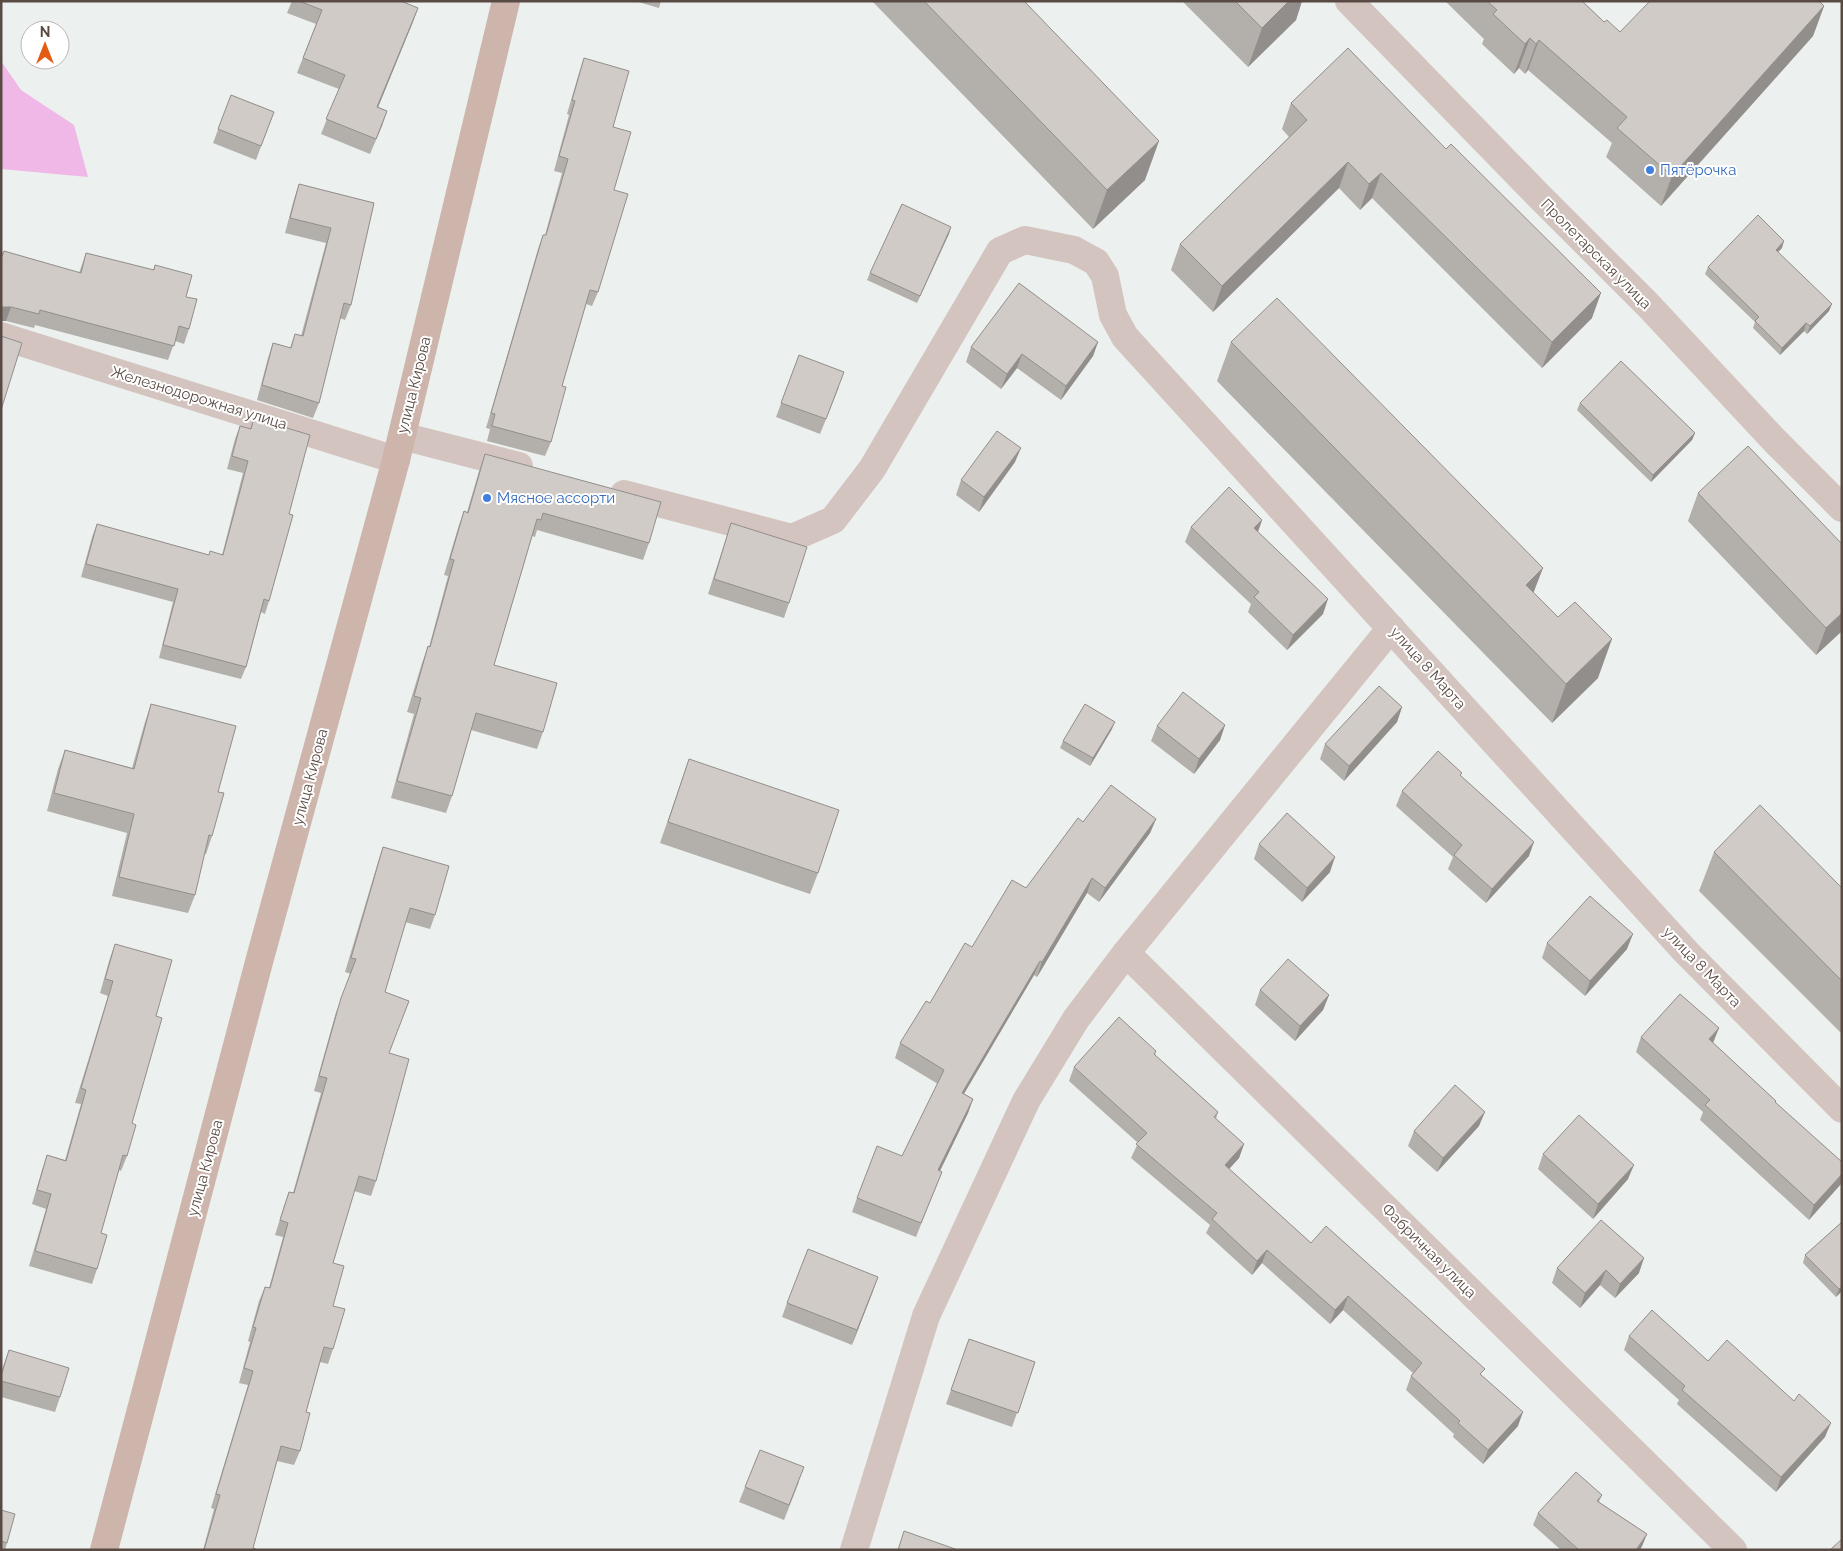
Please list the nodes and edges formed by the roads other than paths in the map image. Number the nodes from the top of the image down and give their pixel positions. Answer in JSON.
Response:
{"nodes":[{"id":1,"x":506,"y":1,"type":"edge"},
{"id":2,"x":1349,"y":1,"type":"edge"},
{"id":3,"x":1,"y":336,"type":"edge"},
{"id":4,"x":399,"y":448,"type":"junction"},
{"id":5,"x":545,"y":472,"type":"edge"},
{"id":6,"x":602,"y":488,"type":"edge"},
{"id":7,"x":1842,"y":508,"type":"edge"},
{"id":8,"x":1391,"y":628,"type":"junction"},
{"id":9,"x":1126,"y":953,"type":"junction"},
{"id":10,"x":1842,"y":1109,"type":"edge"},
{"id":11,"x":104,"y":1550,"type":"edge"},
{"id":12,"x":854,"y":1550,"type":"edge"},
{"id":13,"x":1733,"y":1550,"type":"edge"}],
"edges":[{"from":1,"to":4,"type":"main road","name":"улица Кирова"},
{"from":2,"to":7,"type":"street","name":"Пролетарская улица"},
{"from":3,"to":4,"type":"street","name":"Железнодорожная улица"},
{"from":4,"to":5,"type":"street","name":"Железнодорожная улица"},
{"from":4,"to":11,"type":"main road","name":"улица Кирова"},
{"from":6,"to":8,"type":"street","name":"улица 8 Марта"},
{"from":8,"to":9,"type":"street"},
{"from":8,"to":10,"type":"street","name":"улица 8 Марта"},
{"from":9,"to":12,"type":"street"},
{"from":9,"to":13,"type":"street","name":"Фабричная улица"}]}
